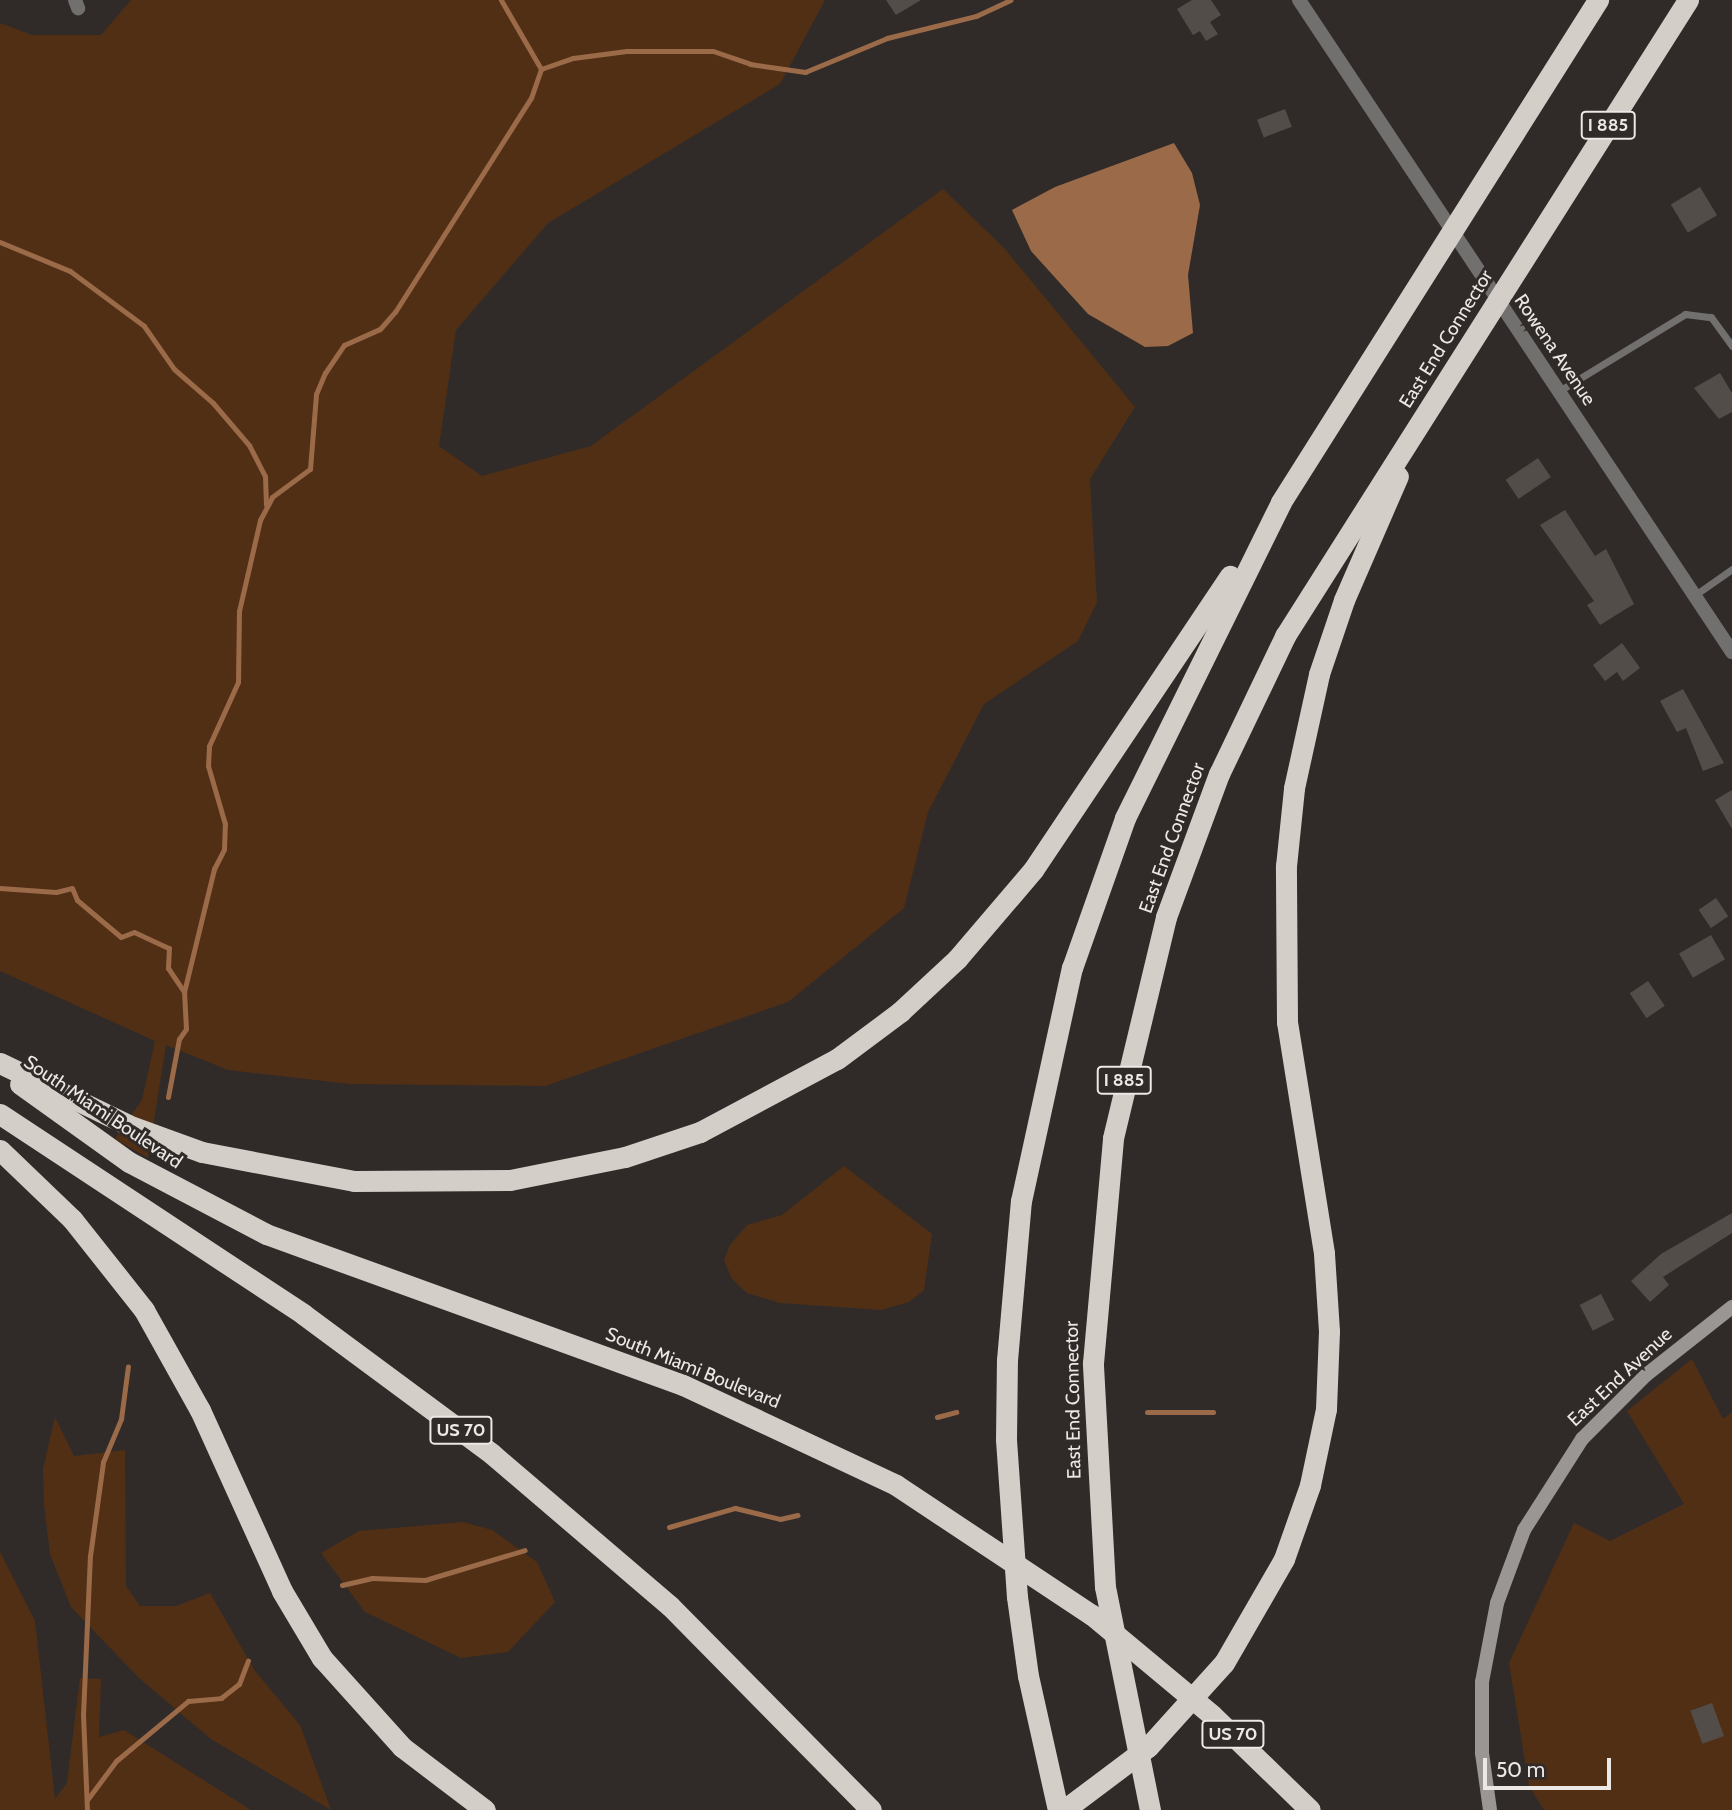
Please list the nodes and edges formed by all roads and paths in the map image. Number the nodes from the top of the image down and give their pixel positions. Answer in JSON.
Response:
{"nodes":[{"id":1,"x":1299,"y":0,"type":"edge"},
{"id":2,"x":1598,"y":0,"type":"edge"},
{"id":3,"x":1688,"y":0,"type":"edge"},
{"id":4,"x":1732,"y":346,"type":"edge"},
{"id":5,"x":1559,"y":391,"type":"junction"},
{"id":6,"x":1426,"y":414,"type":"junction"},
{"id":7,"x":1281,"y":502,"type":"junction"},
{"id":8,"x":1732,"y":569,"type":"edge"},
{"id":9,"x":1695,"y":595,"type":"junction"},
{"id":10,"x":1732,"y":652,"type":"edge"},
{"id":11,"x":0,"y":1063,"type":"edge"},
{"id":12,"x":0,"y":1070,"type":"edge"},
{"id":13,"x":0,"y":1114,"type":"edge"},
{"id":14,"x":0,"y":1150,"type":"edge"},
{"id":15,"x":1732,"y":1307,"type":"edge"},
{"id":16,"x":485,"y":1810,"type":"edge"},
{"id":17,"x":871,"y":1810,"type":"edge"},
{"id":18,"x":1058,"y":1810,"type":"edge"},
{"id":19,"x":1064,"y":1810,"type":"edge"},
{"id":20,"x":1150,"y":1810,"type":"edge"},
{"id":21,"x":1310,"y":1810,"type":"edge"},
{"id":22,"x":1490,"y":1810,"type":"edge"}],
"edges":[{"from":1,"to":5,"type":"street","name":"Rowena Avenue"},
{"from":2,"to":7,"type":"highway"},
{"from":3,"to":6,"type":"highway","name":"East End Connector","number":"I 885"},
{"from":4,"to":5,"type":"lane"},
{"from":5,"to":9,"type":"street","name":"Rowena Avenue"},
{"from":6,"to":19,"type":"highway"},
{"from":6,"to":20,"type":"highway","name":"East End Connector","number":"I 885"},
{"from":7,"to":11,"type":"highway"},
{"from":7,"to":18,"type":"highway"},
{"from":8,"to":9,"type":"lane"},
{"from":9,"to":10,"type":"street","name":"Rowena Avenue"},
{"from":12,"to":21,"type":"highway","name":"South Miami Boulevard","number":"US 70"},
{"from":13,"to":17,"type":"highway","number":"US 70"},
{"from":14,"to":16,"type":"highway"},
{"from":15,"to":22,"type":"street","name":"East End Avenue"}]}
